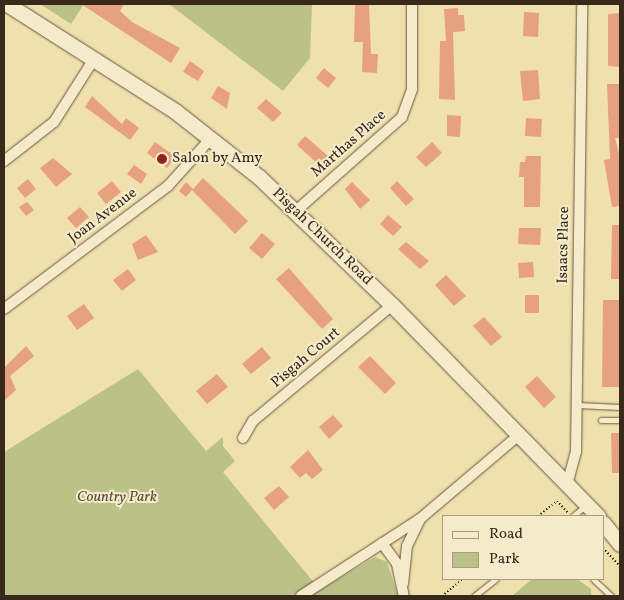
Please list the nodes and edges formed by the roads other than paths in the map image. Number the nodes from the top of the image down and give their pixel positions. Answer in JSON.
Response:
{"nodes":[{"id":1,"x":7,"y":4,"type":"edge"},
{"id":2,"x":412,"y":4,"type":"edge"},
{"id":3,"x":582,"y":4,"type":"edge"},
{"id":4,"x":94,"y":59,"type":"junction"},
{"id":5,"x":211,"y":138,"type":"junction"},
{"id":6,"x":4,"y":161,"type":"edge"},
{"id":7,"x":296,"y":210,"type":"junction"},
{"id":8,"x":392,"y":305,"type":"junction"},
{"id":9,"x":4,"y":309,"type":"edge"},
{"id":10,"x":577,"y":405,"type":"junction"},
{"id":11,"x":620,"y":407,"type":"edge"},
{"id":12,"x":601,"y":420,"type":"dead end"},
{"id":13,"x":620,"y":420,"type":"edge"},
{"id":14,"x":519,"y":435,"type":"junction"},
{"id":15,"x":243,"y":438,"type":"dead end"},
{"id":16,"x":567,"y":485,"type":"junction"},
{"id":17,"x":596,"y":515,"type":"edge"},
{"id":18,"x":421,"y":518,"type":"junction"},
{"id":19,"x":604,"y":523,"type":"edge"},
{"id":20,"x":604,"y":525,"type":"edge"},
{"id":21,"x":620,"y":538,"type":"edge"},
{"id":22,"x":382,"y":543,"type":"junction"},
{"id":23,"x":620,"y":544,"type":"edge"},
{"id":24,"x":495,"y":580,"type":"edge"},
{"id":25,"x":594,"y":580,"type":"edge"},
{"id":26,"x":402,"y":584,"type":"junction"},
{"id":27,"x":301,"y":596,"type":"edge"},
{"id":28,"x":404,"y":596,"type":"edge"},
{"id":29,"x":474,"y":596,"type":"edge"},
{"id":30,"x":611,"y":596,"type":"edge"}],
"edges":[{"from":1,"to":4,"type":"main road","name":"Pisgah Church Road"},
{"from":2,"to":7,"type":"street","name":"Marthas Place"},
{"from":3,"to":10,"type":"street","name":"Isaacs Place"},
{"from":4,"to":5,"type":"main road","name":"Pisgah Church Road"},
{"from":4,"to":6,"type":"street"},
{"from":5,"to":7,"type":"main road","name":"Pisgah Church Road"},
{"from":5,"to":9,"type":"street","name":"Joan Avenue"},
{"from":7,"to":8,"type":"main road","name":"Pisgah Church Road"},
{"from":8,"to":14,"type":"main road","name":"Pisgah Church Road"},
{"from":8,"to":15,"type":"street","name":"Pisgah Court"},
{"from":10,"to":11,"type":"lane"},
{"from":10,"to":16,"type":"street","name":"Isaacs Place"},
{"from":12,"to":13,"type":"lane"},
{"from":14,"to":16,"type":"main road","name":"Pisgah Church Road"},
{"from":14,"to":18,"type":"street"},
{"from":16,"to":17,"type":"main road","name":"Pisgah Church Road"},
{"from":18,"to":22,"type":"street"},
{"from":18,"to":26,"type":"street"},
{"from":19,"to":21,"type":"main road","name":"Pisgah Church Road"},
{"from":20,"to":23,"type":"main road"},
{"from":22,"to":26,"type":"street"},
{"from":22,"to":27,"type":"street"},
{"from":24,"to":29,"type":"lane"},
{"from":25,"to":30,"type":"lane"},
{"from":26,"to":28,"type":"street"}]}
